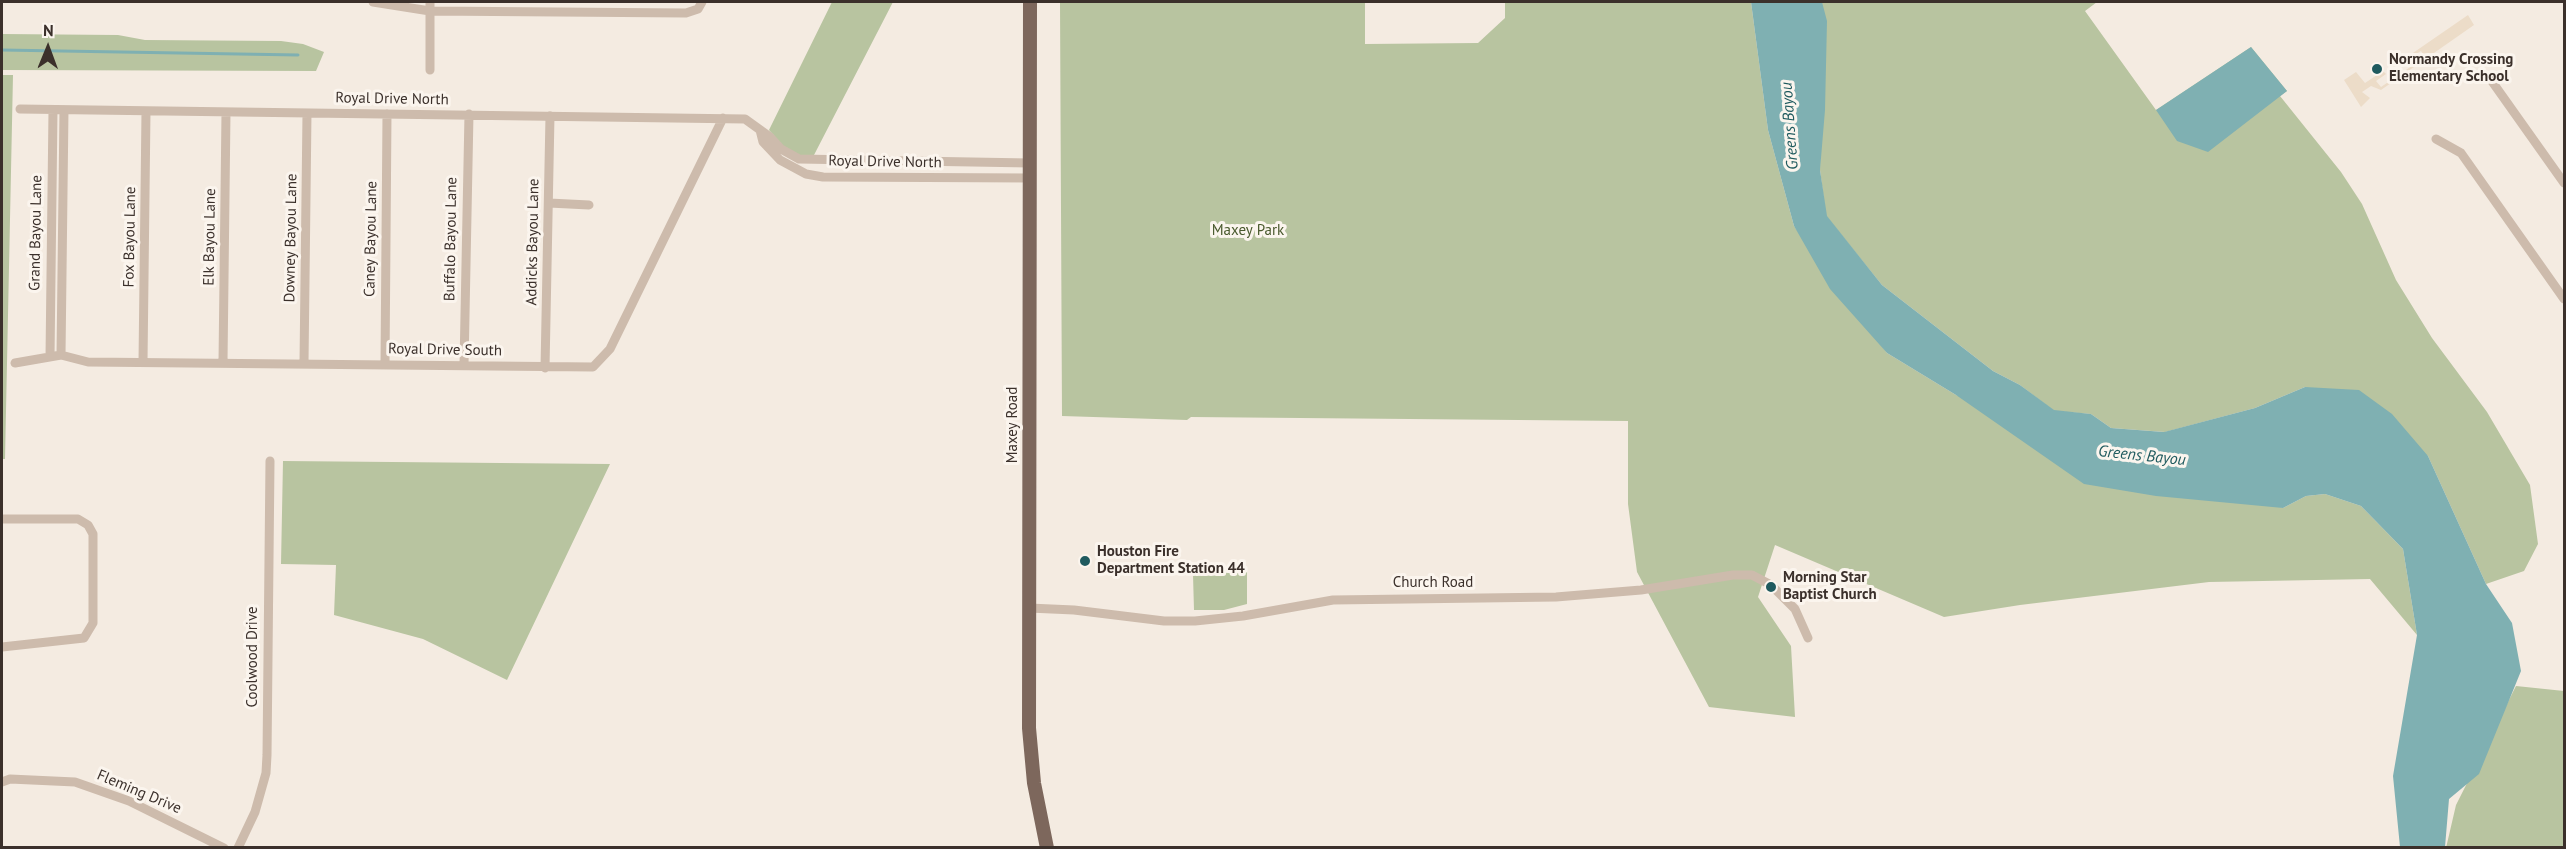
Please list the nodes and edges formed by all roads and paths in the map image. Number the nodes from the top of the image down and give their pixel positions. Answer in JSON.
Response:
{"nodes":[{"id":1,"x":373,"y":2,"type":"edge"},
{"id":2,"x":702,"y":2,"type":"edge"},
{"id":3,"x":1030,"y":2,"type":"edge"},
{"id":4,"x":430,"y":6,"type":"edge"},
{"id":5,"x":430,"y":70,"type":"dead end"},
{"id":6,"x":2491,"y":80,"type":"dead end"},
{"id":7,"x":20,"y":110,"type":"dead end"},
{"id":8,"x":53,"y":110,"type":"junction"},
{"id":9,"x":64,"y":110,"type":"junction"},
{"id":10,"x":146,"y":111,"type":"junction"},
{"id":11,"x":226,"y":112,"type":"junction"},
{"id":12,"x":307,"y":113,"type":"junction"},
{"id":13,"x":387,"y":114,"type":"junction"},
{"id":14,"x":469,"y":114,"type":"junction"},
{"id":15,"x":550,"y":116,"type":"junction"},
{"id":16,"x":723,"y":118,"type":"junction"},
{"id":17,"x":760,"y":130,"type":"junction"},
{"id":18,"x":2436,"y":139,"type":"dead end"},
{"id":19,"x":921,"y":161,"type":"junction"},
{"id":20,"x":1030,"y":163,"type":"junction"},
{"id":21,"x":921,"y":177,"type":"junction"},
{"id":22,"x":1030,"y":178,"type":"junction"},
{"id":23,"x":2565,"y":183,"type":"edge"},
{"id":24,"x":549,"y":203,"type":"junction"},
{"id":25,"x":589,"y":205,"type":"dead end"},
{"id":26,"x":51,"y":235,"type":"junction"},
{"id":27,"x":63,"y":236,"type":"junction"},
{"id":28,"x":51,"y":291,"type":"junction"},
{"id":29,"x":62,"y":291,"type":"junction"},
{"id":30,"x":2565,"y":299,"type":"edge"},
{"id":31,"x":61,"y":355,"type":"junction"},
{"id":32,"x":50,"y":357,"type":"junction"},
{"id":33,"x":223,"y":362,"type":"junction"},
{"id":34,"x":15,"y":363,"type":"dead end"},
{"id":35,"x":143,"y":363,"type":"junction"},
{"id":36,"x":304,"y":363,"type":"junction"},
{"id":37,"x":385,"y":364,"type":"junction"},
{"id":38,"x":464,"y":365,"type":"junction"},
{"id":39,"x":545,"y":368,"type":"junction"},
{"id":40,"x":270,"y":460,"type":"dead end"},
{"id":41,"x":2,"y":519,"type":"edge"},
{"id":42,"x":1029,"y":608,"type":"junction"},
{"id":43,"x":1808,"y":638,"type":"dead end"},
{"id":44,"x":2,"y":647,"type":"edge"},
{"id":45,"x":2,"y":782,"type":"edge"},
{"id":46,"x":225,"y":848,"type":"edge"},
{"id":47,"x":238,"y":848,"type":"edge"},
{"id":48,"x":1047,"y":848,"type":"edge"}],
"edges":[{"from":1,"to":4,"type":"street"},
{"from":2,"to":4,"type":"street"},
{"from":3,"to":20,"type":"main road","name":"Maxey Road"},
{"from":4,"to":5,"type":"street"},
{"from":6,"to":23,"type":"street"},
{"from":7,"to":8,"type":"street","name":"Royal Drive North"},
{"from":8,"to":9,"type":"street","name":"Royal Drive North"},
{"from":8,"to":26,"type":"street","name":"Grand Bayou Lane"},
{"from":9,"to":10,"type":"street","name":"Royal Drive North"},
{"from":9,"to":27,"type":"street","name":"Grand Bayou Lane"},
{"from":10,"to":11,"type":"street","name":"Royal Drive North"},
{"from":10,"to":35,"type":"street","name":"Fox Bayou Lane"},
{"from":11,"to":12,"type":"street","name":"Royal Drive North"},
{"from":11,"to":33,"type":"street","name":"Elk Bayou Lane"},
{"from":12,"to":13,"type":"street","name":"Royal Drive North"},
{"from":12,"to":36,"type":"street","name":"Downey Bayou Lane"},
{"from":13,"to":14,"type":"street","name":"Royal Drive North"},
{"from":13,"to":37,"type":"street","name":"Caney Bayou Lane"},
{"from":14,"to":15,"type":"street","name":"Royal Drive North"},
{"from":14,"to":38,"type":"street","name":"Buffalo Bayou Lane"},
{"from":15,"to":16,"type":"street","name":"Royal Drive North"},
{"from":15,"to":24,"type":"street","name":"Addicks Bayou Lane"},
{"from":16,"to":17,"type":"street","name":"Royal Drive North"},
{"from":16,"to":39,"type":"street","name":"Royal Drive South"},
{"from":17,"to":19,"type":"street","name":"Royal Drive North"},
{"from":17,"to":21,"type":"street","name":"Royal Drive North"},
{"from":18,"to":30,"type":"street"},
{"from":19,"to":20,"type":"street","name":"Royal Drive North"},
{"from":19,"to":21,"type":"street"},
{"from":20,"to":22,"type":"main road","name":"Maxey Road"},
{"from":21,"to":22,"type":"street","name":"Royal Drive North"},
{"from":22,"to":42,"type":"main road","name":"Maxey Road"},
{"from":24,"to":25,"type":"street"},
{"from":24,"to":39,"type":"street","name":"Addicks Bayou Lane"},
{"from":26,"to":27,"type":"street"},
{"from":26,"to":28,"type":"street","name":"Grand Bayou Lane"},
{"from":27,"to":29,"type":"street","name":"Grand Bayou Lane"},
{"from":28,"to":29,"type":"street"},
{"from":28,"to":32,"type":"street","name":"Grand Bayou Lane"},
{"from":29,"to":31,"type":"street","name":"Grand Bayou Lane"},
{"from":31,"to":32,"type":"street","name":"Royal Drive South"},
{"from":31,"to":35,"type":"street","name":"Royal Drive South"},
{"from":32,"to":34,"type":"street","name":"Royal Drive South"},
{"from":33,"to":35,"type":"street","name":"Royal Drive South"},
{"from":33,"to":36,"type":"street","name":"Royal Drive South"},
{"from":36,"to":37,"type":"street","name":"Royal Drive South"},
{"from":37,"to":38,"type":"street","name":"Royal Drive South"},
{"from":38,"to":39,"type":"street","name":"Royal Drive South"},
{"from":40,"to":47,"type":"street","name":"Coolwood Drive"},
{"from":41,"to":44,"type":"street"},
{"from":42,"to":43,"type":"street","name":"Church Road"},
{"from":42,"to":48,"type":"main road","name":"Maxey Road"},
{"from":45,"to":46,"type":"street","name":"Fleming Drive"}]}
